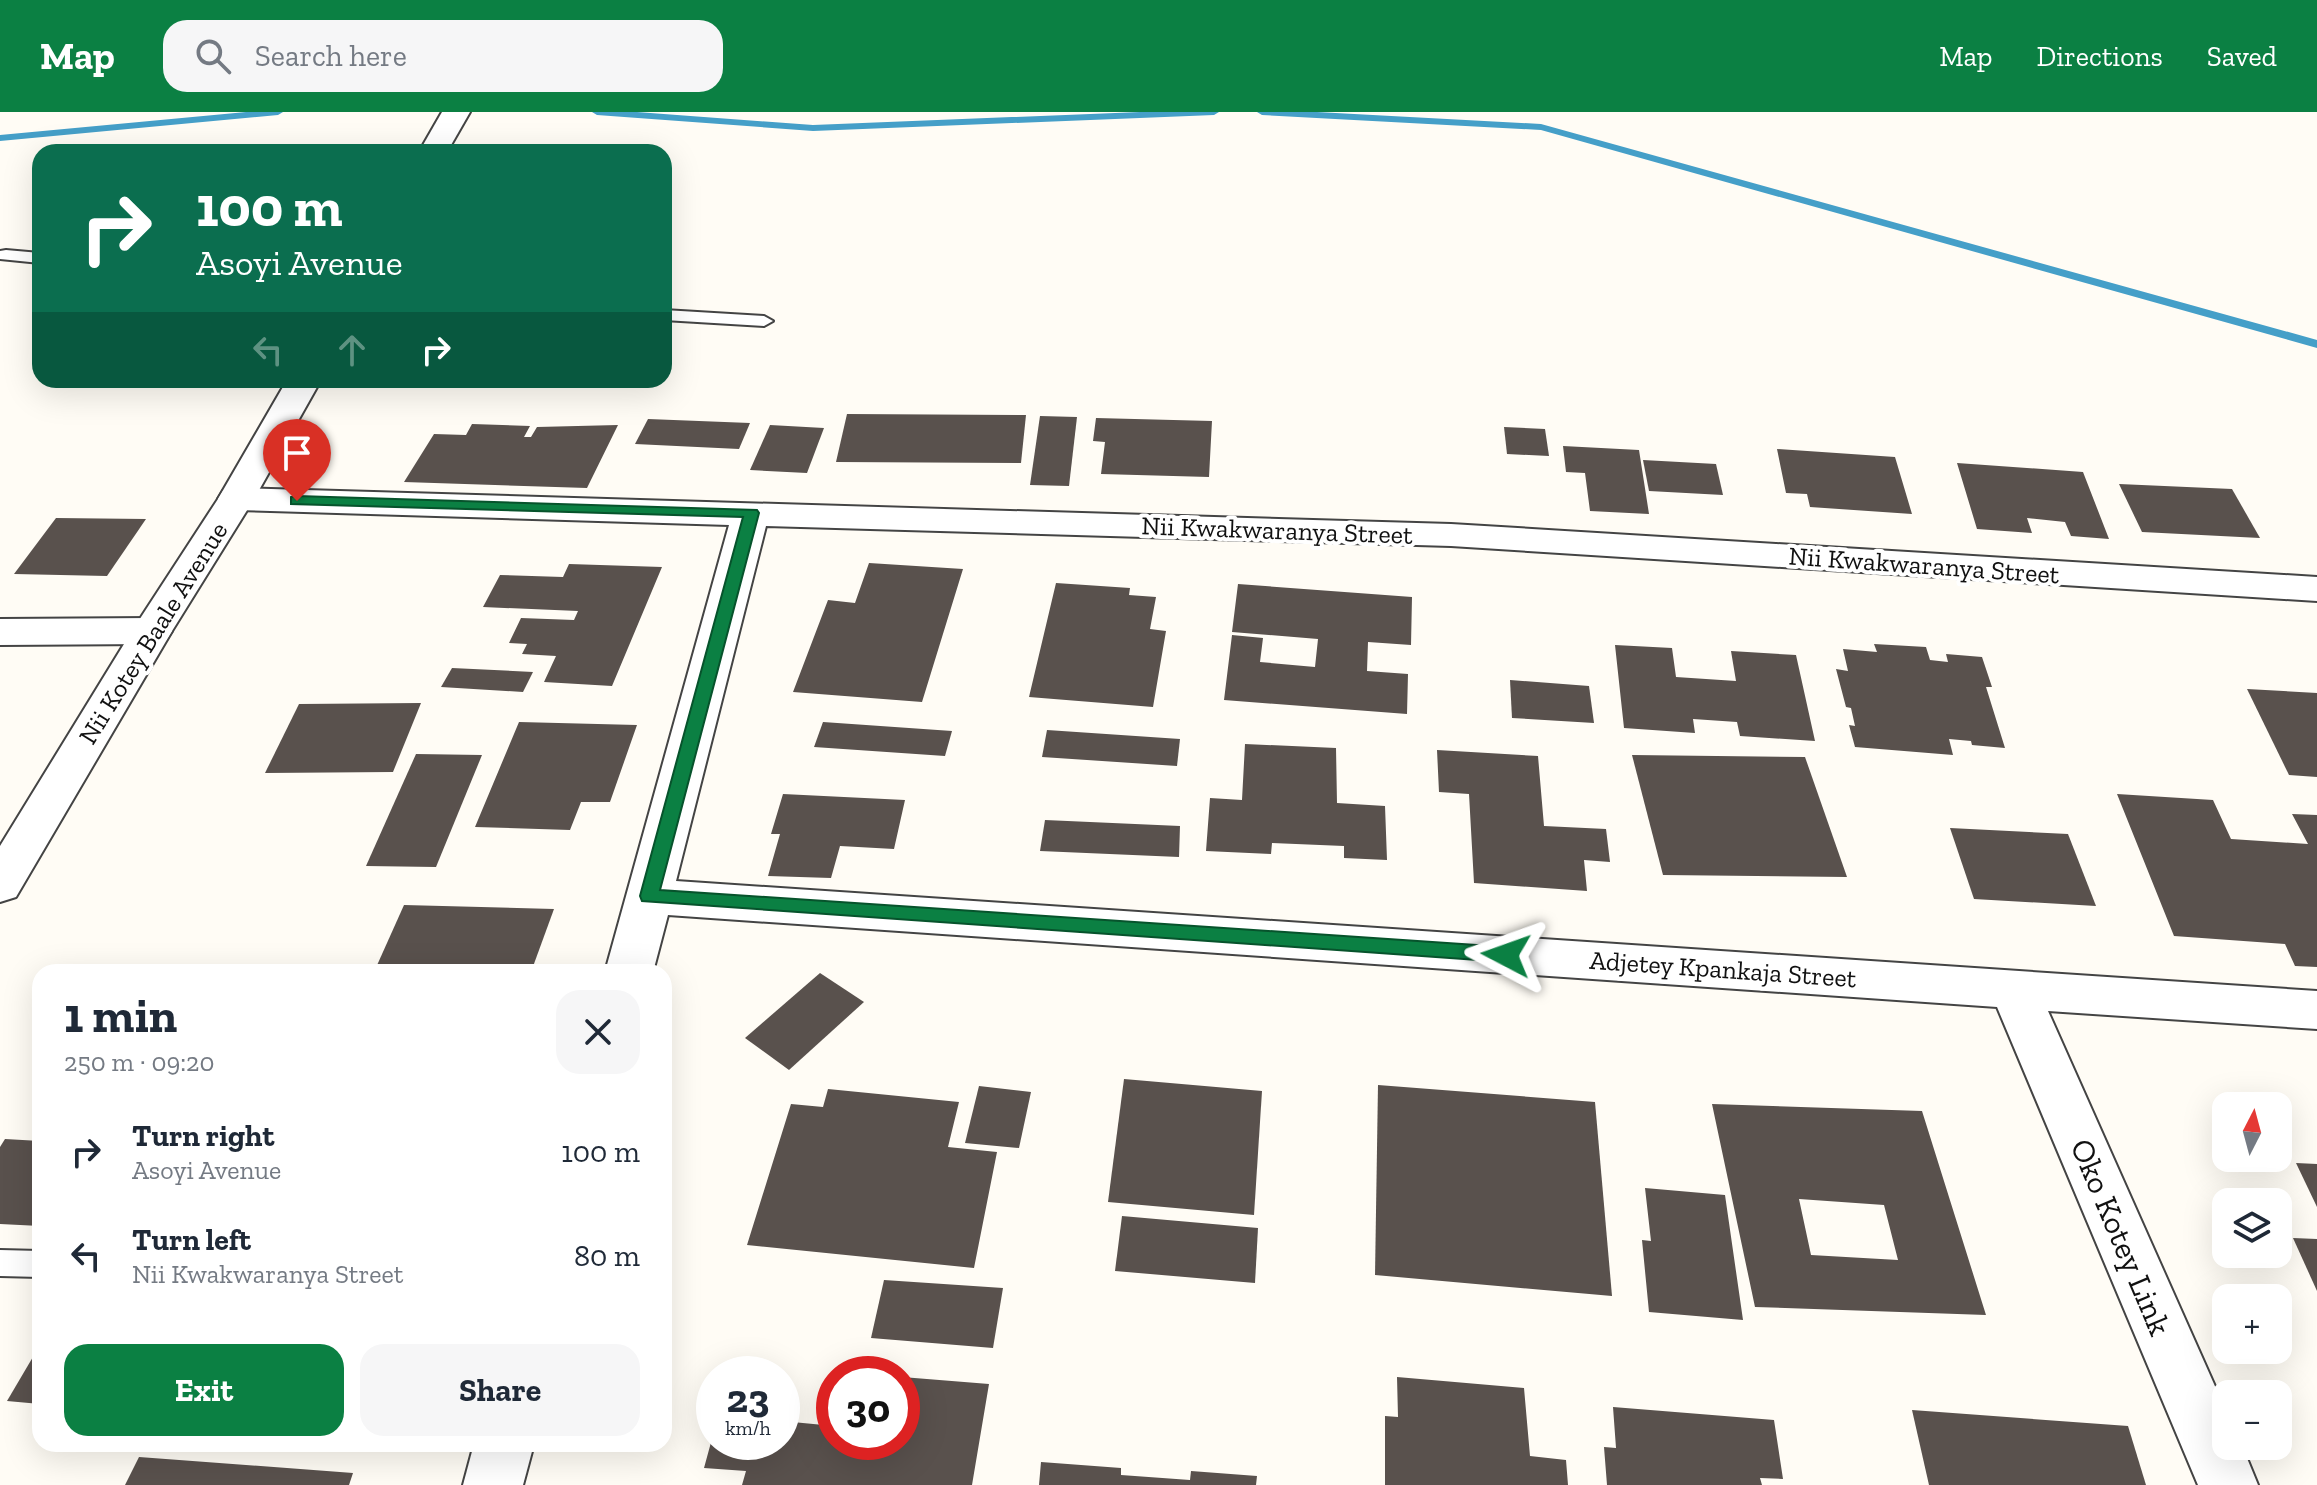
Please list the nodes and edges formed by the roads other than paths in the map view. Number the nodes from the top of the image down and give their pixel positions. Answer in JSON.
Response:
{"nodes":[{"id":1,"x":6,"y":255,"type":"dead end"},
{"id":2,"x":32,"y":257,"type":"edge"},
{"id":3,"x":672,"y":315,"type":"edge"},
{"id":4,"x":764,"y":321,"type":"dead end"},
{"id":5,"x":299,"y":388,"type":"edge"},
{"id":6,"x":236,"y":499,"type":"junction"},
{"id":7,"x":751,"y":513,"type":"junction"},
{"id":8,"x":2317,"y":589,"type":"edge"},
{"id":9,"x":152,"y":631,"type":"junction"},
{"id":10,"x":0,"y":632,"type":"edge"},
{"id":11,"x":0,"y":885,"type":"edge"},
{"id":12,"x":649,"y":896,"type":"junction"},
{"id":13,"x":631,"y":964,"type":"edge"},
{"id":14,"x":2014,"y":989,"type":"junction"},
{"id":15,"x":2317,"y":1010,"type":"edge"},
{"id":16,"x":0,"y":1263,"type":"edge"},
{"id":17,"x":32,"y":1264,"type":"edge"},
{"id":18,"x":502,"y":1452,"type":"edge"},
{"id":19,"x":493,"y":1485,"type":"edge"},
{"id":20,"x":2228,"y":1485,"type":"edge"}],
"edges":[{"from":1,"to":2,"type":"lane"},
{"from":3,"to":4,"type":"lane"},
{"from":5,"to":6,"type":"street","name":"Nii Kotey Baale Avenue"},
{"from":6,"to":7,"type":"street","name":"Nii Kwakwaranya Street"},
{"from":6,"to":9,"type":"street","name":"Nii Kotey Baale Avenue"},
{"from":7,"to":8,"type":"street","name":"Nii Kwakwaranya Street"},
{"from":7,"to":12,"type":"street"},
{"from":9,"to":10,"type":"street"},
{"from":9,"to":11,"type":"street","name":"Nii Kotey Baale Avenue"},
{"from":12,"to":13,"type":"street"},
{"from":12,"to":14,"type":"street","name":"Adjetey Kpankaja Street"},
{"from":14,"to":15,"type":"street","name":"Adjetey Kpankaja Street"},
{"from":14,"to":20,"type":"street","name":"Oko Kotey Link"},
{"from":16,"to":17,"type":"lane"},
{"from":18,"to":19,"type":"street"}]}
